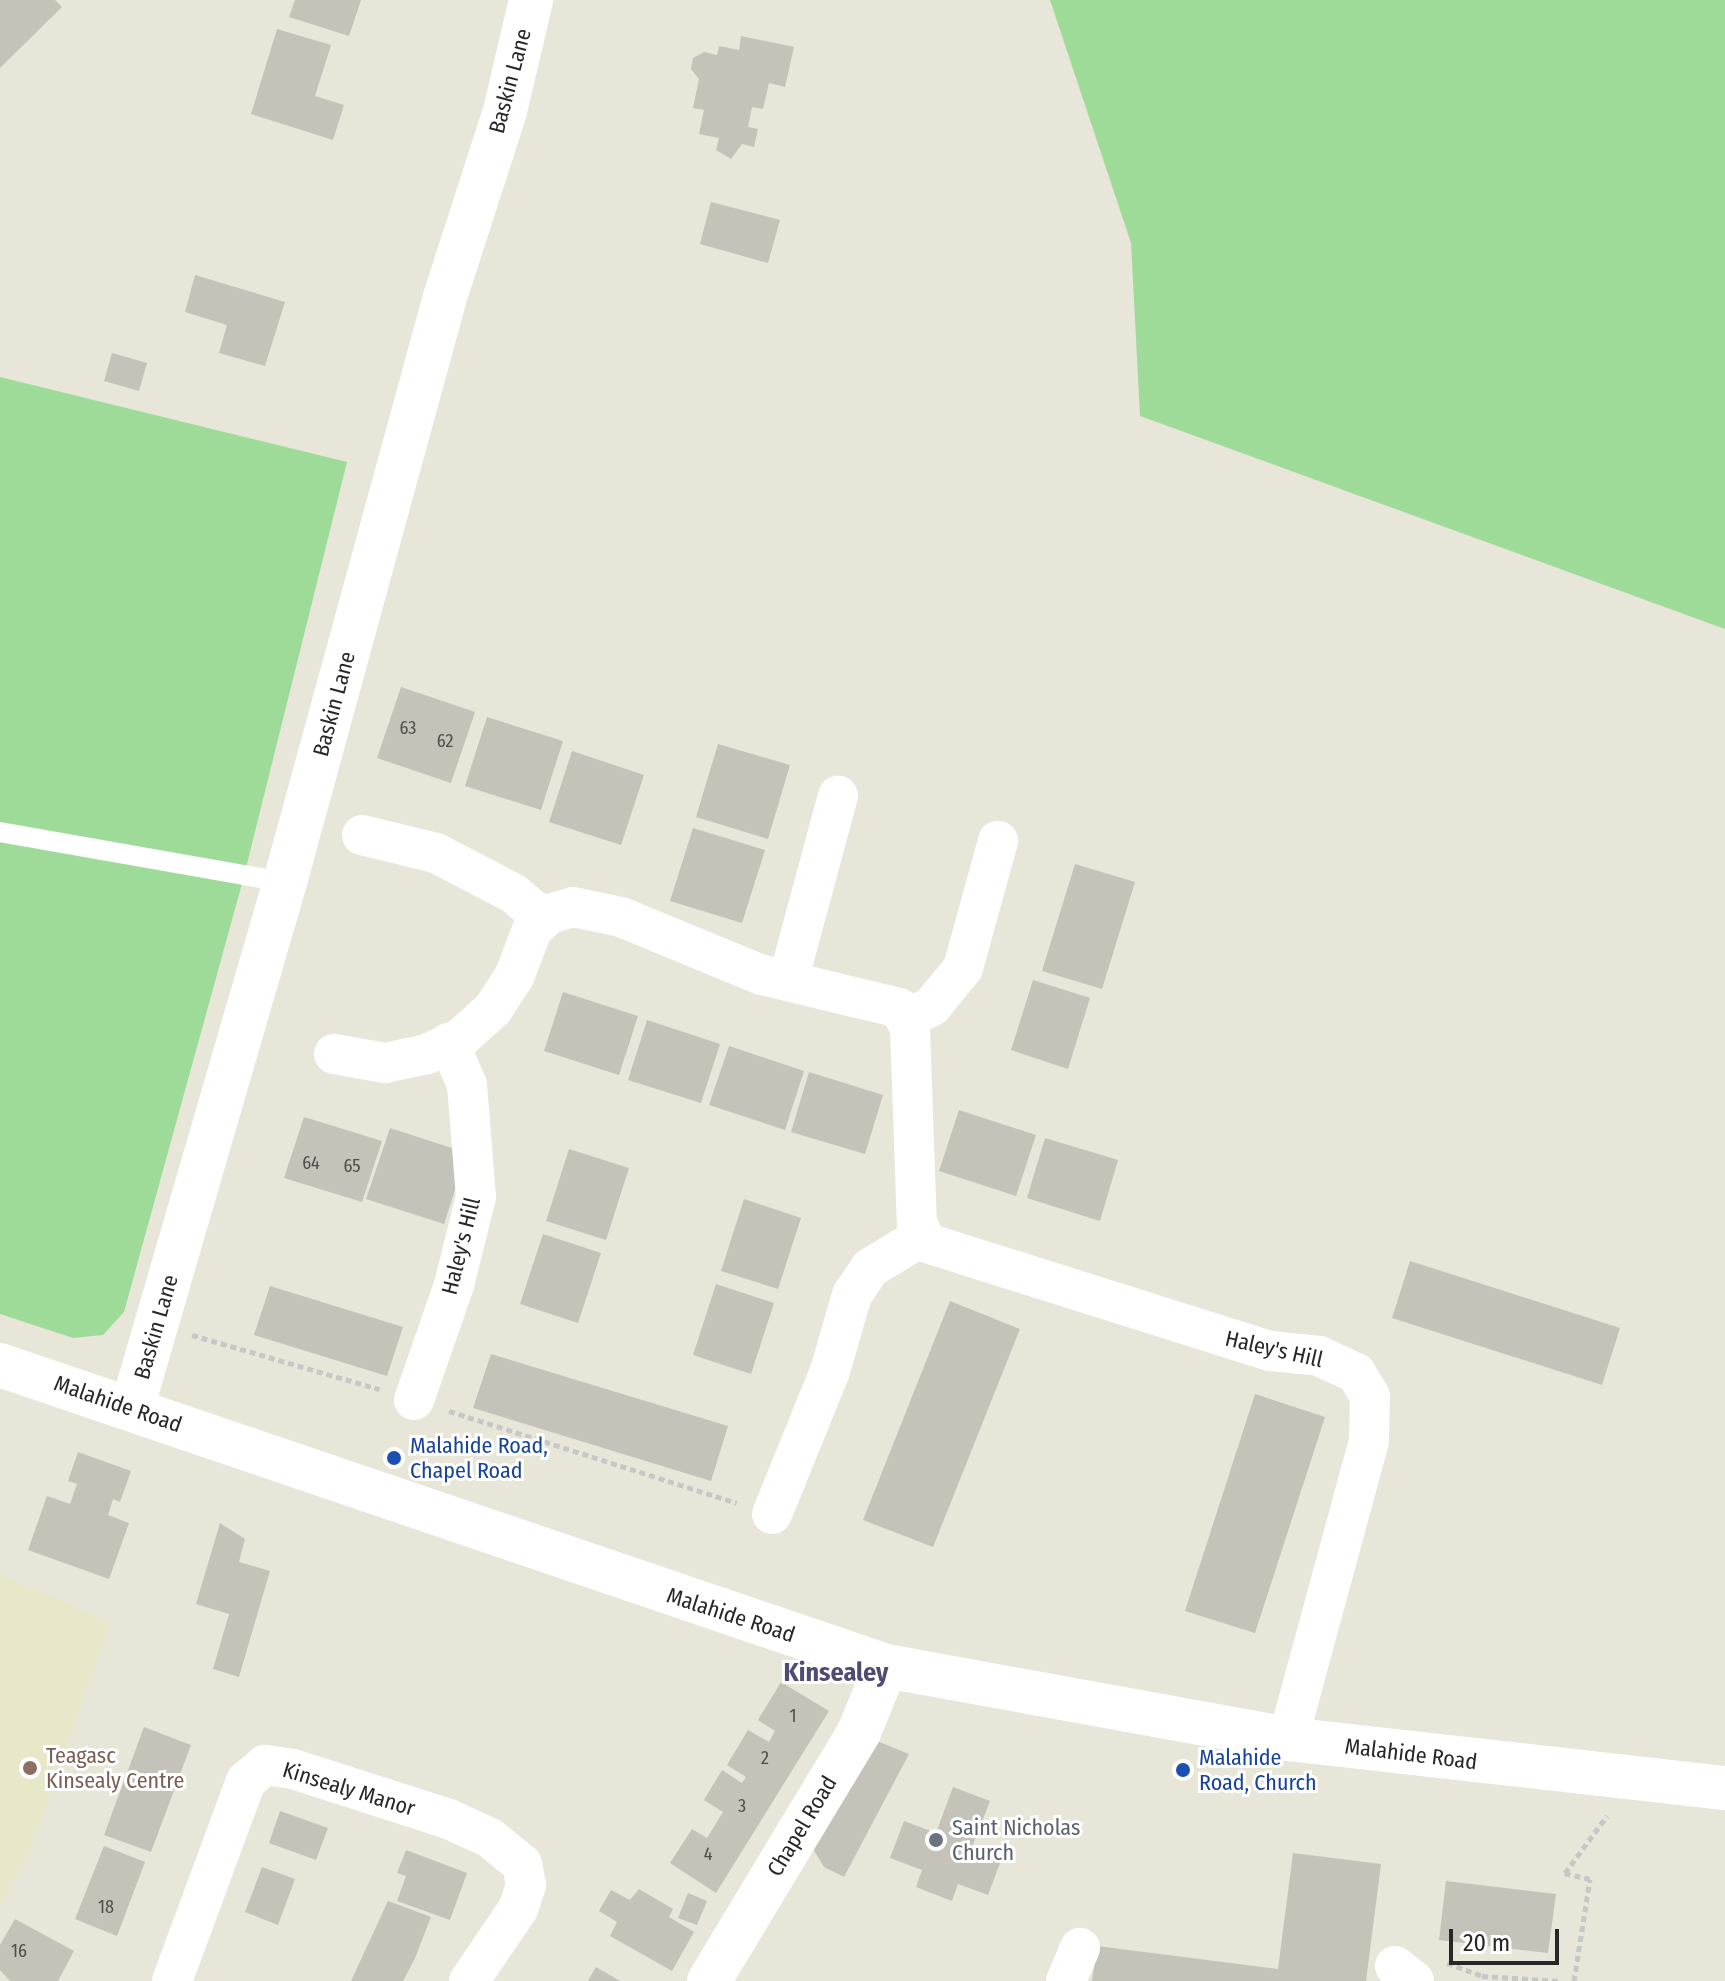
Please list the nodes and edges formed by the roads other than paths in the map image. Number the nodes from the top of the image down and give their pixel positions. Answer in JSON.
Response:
{"nodes":[{"id":1,"x":531,"y":0,"type":"edge"},
{"id":2,"x":838,"y":796,"type":"dead end"},
{"id":3,"x":0,"y":832,"type":"edge"},
{"id":4,"x":362,"y":835,"type":"dead end"},
{"id":5,"x":998,"y":841,"type":"dead end"},
{"id":6,"x":285,"y":882,"type":"junction"},
{"id":7,"x":543,"y":918,"type":"junction"},
{"id":8,"x":788,"y":981,"type":"junction"},
{"id":9,"x":907,"y":1019,"type":"junction"},
{"id":10,"x":449,"y":1043,"type":"junction"},
{"id":11,"x":334,"y":1054,"type":"dead end"},
{"id":12,"x":923,"y":1236,"type":"junction"},
{"id":13,"x":0,"y":1365,"type":"edge"},
{"id":14,"x":414,"y":1400,"type":"road end"},
{"id":15,"x":132,"y":1408,"type":"junction"},
{"id":16,"x":772,"y":1514,"type":"road end"},
{"id":17,"x":886,"y":1666,"type":"junction"},
{"id":18,"x":1288,"y":1739,"type":"junction"},
{"id":19,"x":1725,"y":1788,"type":"edge"},
{"id":20,"x":172,"y":1981,"type":"edge"},
{"id":21,"x":469,"y":1981,"type":"edge"},
{"id":22,"x":709,"y":1981,"type":"edge"}],
"edges":[{"from":1,"to":6,"type":"street","name":"Baskin Lane"},
{"from":2,"to":8,"type":"street"},
{"from":3,"to":6,"type":"lane"},
{"from":4,"to":7,"type":"street"},
{"from":5,"to":9,"type":"street"},
{"from":6,"to":15,"type":"street","name":"Baskin Lane"},
{"from":7,"to":8,"type":"street"},
{"from":7,"to":10,"type":"street"},
{"from":8,"to":9,"type":"street"},
{"from":9,"to":12,"type":"street"},
{"from":10,"to":11,"type":"street"},
{"from":10,"to":14,"type":"street","name":"Haley's Hill"},
{"from":12,"to":16,"type":"street"},
{"from":12,"to":18,"type":"street","name":"Haley's Hill"},
{"from":13,"to":15,"type":"street","name":"Malahide Road"},
{"from":15,"to":17,"type":"street","name":"Malahide Road"},
{"from":17,"to":18,"type":"street","name":"Malahide Road"},
{"from":17,"to":22,"type":"street","name":"Chapel Road"},
{"from":18,"to":19,"type":"street","name":"Malahide Road"},
{"from":20,"to":21,"type":"street","name":"Kinsealy Manor"}]}
